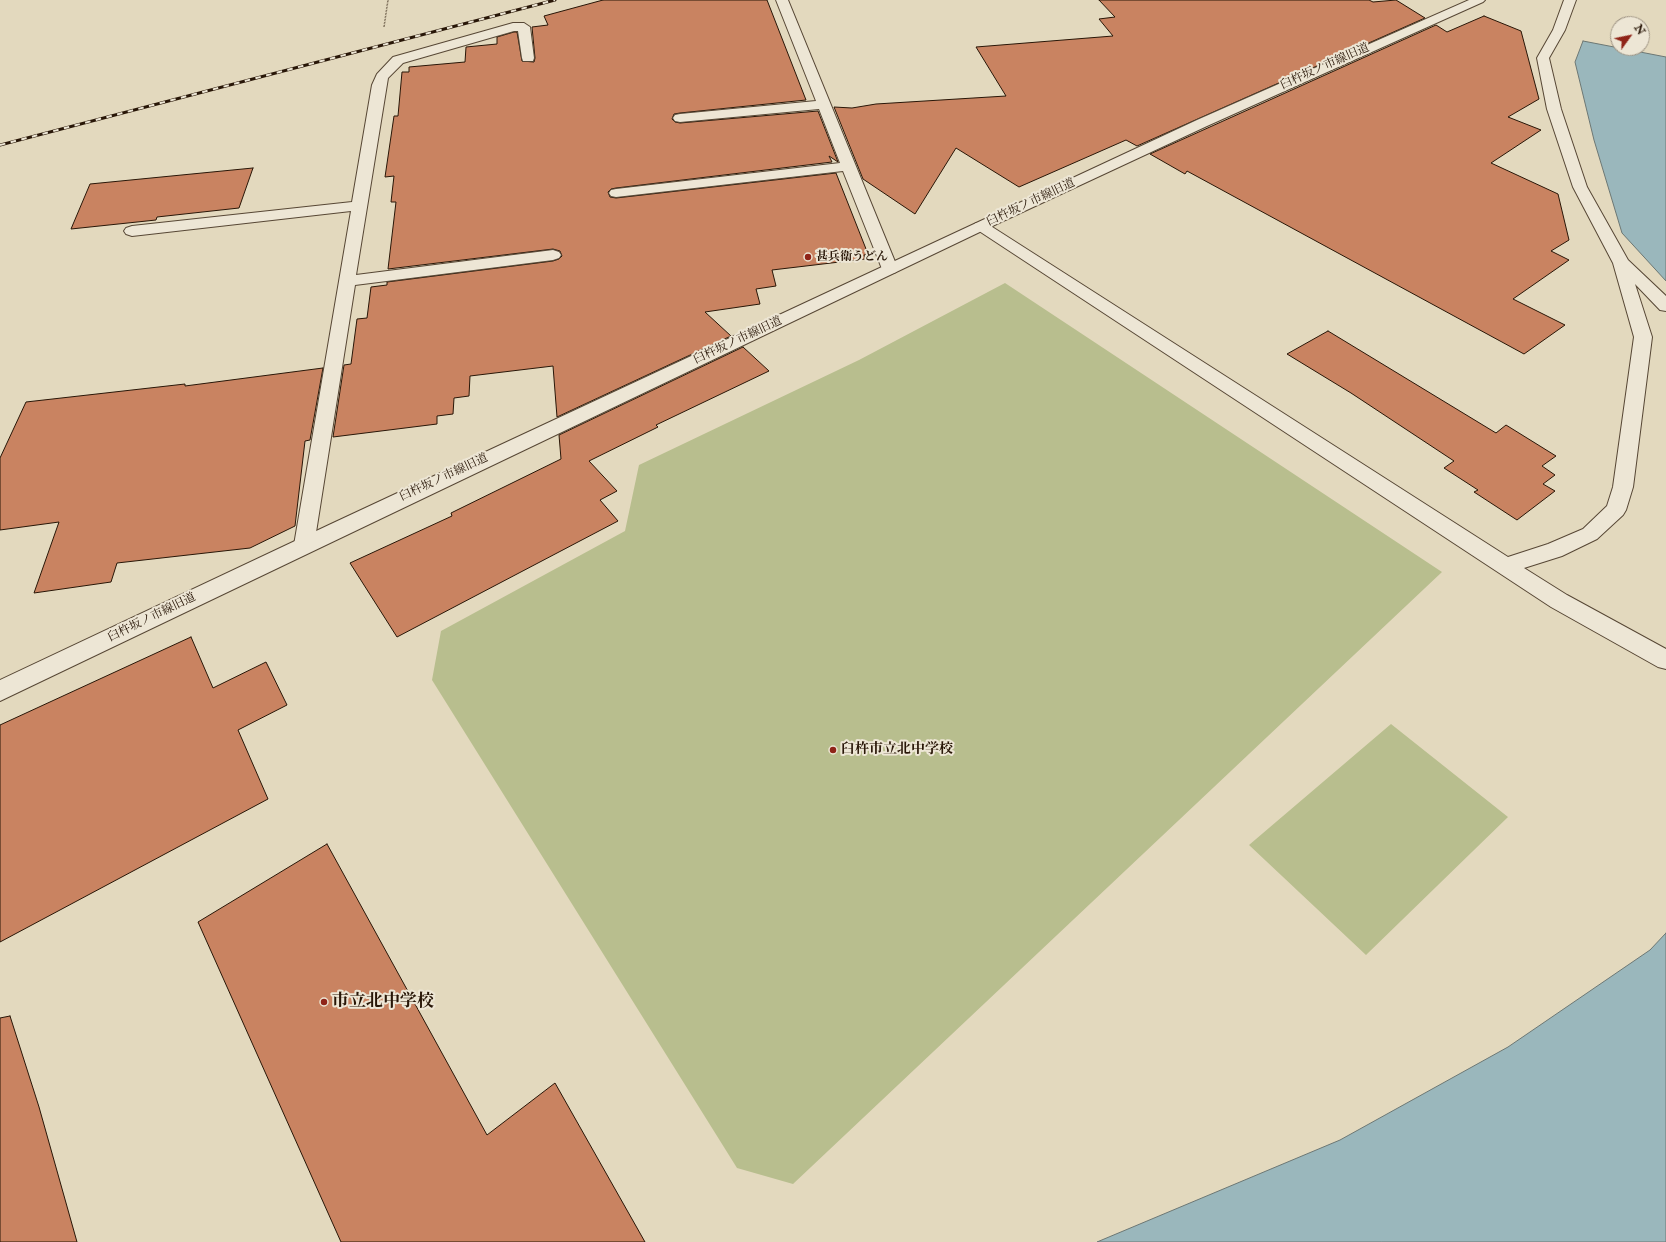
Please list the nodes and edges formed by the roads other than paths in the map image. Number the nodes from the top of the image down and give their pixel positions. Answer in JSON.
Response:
{"nodes":[{"id":1,"x":782,"y":0,"type":"edge"},
{"id":2,"x":1479,"y":0,"type":"edge"},
{"id":3,"x":1570,"y":0,"type":"edge"},
{"id":4,"x":528,"y":58,"type":"dead end"},
{"id":5,"x":824,"y":104,"type":"junction"},
{"id":6,"x":680,"y":118,"type":"dead end"},
{"id":7,"x":849,"y":166,"type":"junction"},
{"id":8,"x":616,"y":193,"type":"dead end"},
{"id":9,"x":359,"y":206,"type":"junction"},
{"id":10,"x":981,"y":226,"type":"junction"},
{"id":11,"x":132,"y":231,"type":"dead end"},
{"id":12,"x":553,"y":254,"type":"dead end"},
{"id":13,"x":1621,"y":263,"type":"junction"},
{"id":14,"x":890,"y":269,"type":"junction"},
{"id":15,"x":347,"y":281,"type":"junction"},
{"id":16,"x":1666,"y":306,"type":"edge"},
{"id":17,"x":304,"y":545,"type":"junction"},
{"id":18,"x":1505,"y":566,"type":"junction"},
{"id":19,"x":1666,"y":660,"type":"edge"},
{"id":20,"x":0,"y":691,"type":"edge"}],
"edges":[{"from":1,"to":5,"type":"street"},
{"from":2,"to":10,"type":"street","name":"臼杵坂ノ市線旧道"},
{"from":3,"to":13,"type":"street"},
{"from":4,"to":9,"type":"street"},
{"from":5,"to":6,"type":"street"},
{"from":5,"to":7,"type":"street"},
{"from":7,"to":8,"type":"street"},
{"from":7,"to":14,"type":"street"},
{"from":9,"to":11,"type":"street"},
{"from":9,"to":15,"type":"street"},
{"from":10,"to":14,"type":"street","name":"臼杵坂ノ市線旧道"},
{"from":10,"to":18,"type":"street"},
{"from":12,"to":15,"type":"street"},
{"from":13,"to":16,"type":"street"},
{"from":13,"to":18,"type":"street"},
{"from":14,"to":17,"type":"street","name":"臼杵坂ノ市線旧道"},
{"from":15,"to":17,"type":"street"},
{"from":17,"to":20,"type":"street","name":"臼杵坂ノ市線旧道"},
{"from":18,"to":19,"type":"street"}]}
